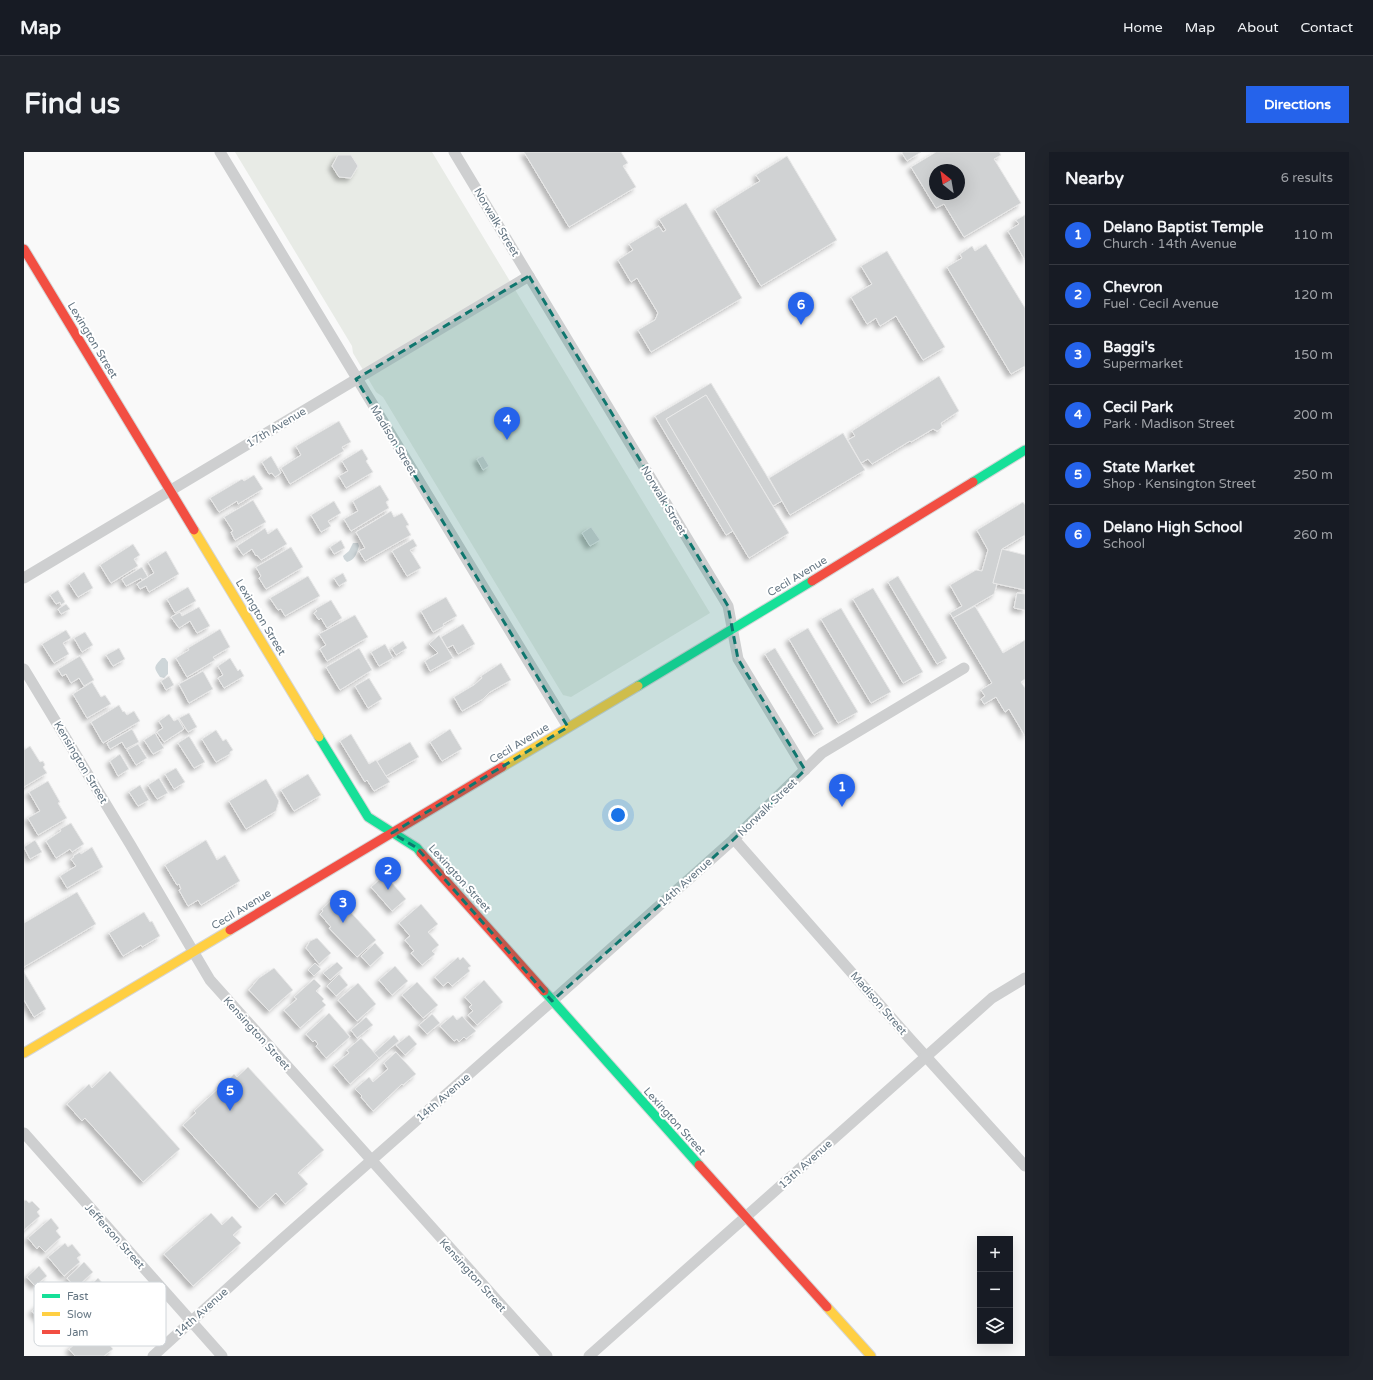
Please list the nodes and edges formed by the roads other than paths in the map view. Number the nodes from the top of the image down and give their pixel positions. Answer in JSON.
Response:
{"nodes":[{"id":1,"x":220,"y":152,"type":"edge"},
{"id":2,"x":454,"y":152,"type":"edge"},
{"id":3,"x":24,"y":249,"type":"edge"},
{"id":4,"x":529,"y":276,"type":"junction"},
{"id":5,"x":356,"y":379,"type":"junction"},
{"id":6,"x":1025,"y":450,"type":"edge"},
{"id":7,"x":170,"y":490,"type":"junction"},
{"id":8,"x":24,"y":578,"type":"edge"},
{"id":9,"x":732,"y":630,"type":"junction"},
{"id":10,"x":964,"y":668,"type":"dead end"},
{"id":11,"x":24,"y":669,"type":"edge"},
{"id":12,"x":568,"y":727,"type":"junction"},
{"id":13,"x":805,"y":770,"type":"junction"},
{"id":14,"x":392,"y":833,"type":"junction"},
{"id":15,"x":734,"y":839,"type":"junction"},
{"id":16,"x":193,"y":951,"type":"junction"},
{"id":17,"x":1025,"y":978,"type":"edge"},
{"id":18,"x":552,"y":1001,"type":"junction"},
{"id":19,"x":24,"y":1053,"type":"edge"},
{"id":20,"x":926,"y":1056,"type":"junction"},
{"id":21,"x":24,"y":1133,"type":"edge"},
{"id":22,"x":371,"y":1161,"type":"junction"},
{"id":23,"x":1025,"y":1166,"type":"edge"},
{"id":24,"x":745,"y":1217,"type":"junction"},
{"id":25,"x":156,"y":1282,"type":"edge"},
{"id":26,"x":166,"y":1293,"type":"edge"},
{"id":27,"x":191,"y":1321,"type":"junction"},
{"id":28,"x":166,"y":1344,"type":"edge"},
{"id":29,"x":164,"y":1346,"type":"edge"},
{"id":30,"x":153,"y":1356,"type":"edge"},
{"id":31,"x":222,"y":1356,"type":"edge"},
{"id":32,"x":546,"y":1356,"type":"edge"},
{"id":33,"x":589,"y":1356,"type":"edge"},
{"id":34,"x":871,"y":1356,"type":"edge"}],
"edges":[{"from":1,"to":5,"type":"street","name":"Madison Street"},
{"from":2,"to":4,"type":"street","name":"Norwalk Street"},
{"from":3,"to":7,"type":"street","name":"Lexington Street"},
{"from":4,"to":5,"type":"street","name":"17th Avenue"},
{"from":4,"to":9,"type":"street","name":"Norwalk Street"},
{"from":5,"to":7,"type":"street","name":"17th Avenue"},
{"from":5,"to":12,"type":"street","name":"Madison Street"},
{"from":6,"to":9,"type":"street","name":"Cecil Avenue"},
{"from":7,"to":8,"type":"street","name":"17th Avenue"},
{"from":7,"to":14,"type":"street","name":"Lexington Street"},
{"from":9,"to":12,"type":"street","name":"Cecil Avenue"},
{"from":9,"to":13,"type":"street","name":"Norwalk Street"},
{"from":10,"to":13,"type":"street"},
{"from":11,"to":16,"type":"street","name":"Kensington Street"},
{"from":12,"to":14,"type":"street","name":"Cecil Avenue"},
{"from":13,"to":15,"type":"street","name":"Norwalk Street"},
{"from":14,"to":16,"type":"street","name":"Cecil Avenue"},
{"from":14,"to":18,"type":"street","name":"Lexington Street"},
{"from":15,"to":18,"type":"street","name":"14th Avenue"},
{"from":15,"to":20,"type":"street","name":"Madison Street"},
{"from":16,"to":19,"type":"street","name":"Cecil Avenue"},
{"from":16,"to":22,"type":"street","name":"Kensington Street"},
{"from":17,"to":20,"type":"street","name":"13th Avenue"},
{"from":18,"to":22,"type":"street","name":"14th Avenue"},
{"from":18,"to":24,"type":"street","name":"Lexington Street"},
{"from":20,"to":23,"type":"street","name":"Madison Street"},
{"from":20,"to":24,"type":"street","name":"13th Avenue"},
{"from":21,"to":25,"type":"street","name":"Jefferson Street"},
{"from":22,"to":27,"type":"street","name":"14th Avenue"},
{"from":22,"to":32,"type":"street","name":"Kensington Street"},
{"from":24,"to":33,"type":"street","name":"13th Avenue"},
{"from":24,"to":34,"type":"street","name":"Lexington Street"},
{"from":26,"to":27,"type":"street","name":"Jefferson Street"},
{"from":27,"to":28,"type":"street","name":"14th Avenue"},
{"from":27,"to":31,"type":"street","name":"Jefferson Street"},
{"from":29,"to":30,"type":"street","name":"14th Avenue"}]}
